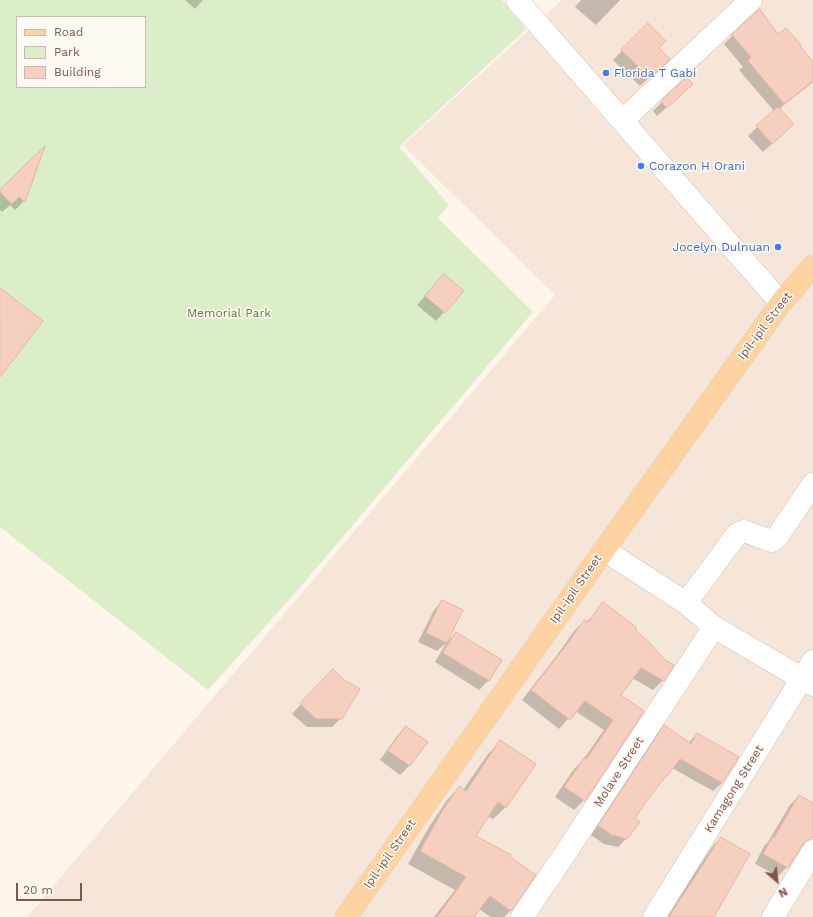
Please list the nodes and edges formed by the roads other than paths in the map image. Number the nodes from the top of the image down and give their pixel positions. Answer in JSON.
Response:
{"nodes":[{"id":1,"x":517,"y":0,"type":"edge"},
{"id":2,"x":751,"y":0,"type":"edge"},
{"id":3,"x":622,"y":121,"type":"junction"},
{"id":4,"x":813,"y":266,"type":"edge"},
{"id":5,"x":781,"y":303,"type":"junction"},
{"id":6,"x":813,"y":484,"type":"edge"},
{"id":7,"x":604,"y":550,"type":"junction"},
{"id":8,"x":686,"y":603,"type":"junction"},
{"id":9,"x":714,"y":627,"type":"junction"},
{"id":10,"x":809,"y":675,"type":"edge"},
{"id":11,"x":813,"y":851,"type":"edge"},
{"id":12,"x":346,"y":917,"type":"edge"},
{"id":13,"x":522,"y":917,"type":"edge"},
{"id":14,"x":654,"y":917,"type":"edge"},
{"id":15,"x":772,"y":917,"type":"edge"}],
"edges":[{"from":1,"to":3,"type":"street"},
{"from":2,"to":3,"type":"street"},
{"from":3,"to":5,"type":"street"},
{"from":4,"to":5,"type":"main road","name":"Ipil-ipil Street"},
{"from":5,"to":7,"type":"main road","name":"Ipil-ipil Street"},
{"from":6,"to":8,"type":"street"},
{"from":7,"to":8,"type":"street"},
{"from":7,"to":12,"type":"main road","name":"Ipil-ipil Street"},
{"from":8,"to":9,"type":"street"},
{"from":9,"to":10,"type":"street"},
{"from":9,"to":13,"type":"street","name":"Molave Street"},
{"from":10,"to":14,"type":"street","name":"Kamagong Street"},
{"from":11,"to":15,"type":"street"}]}
